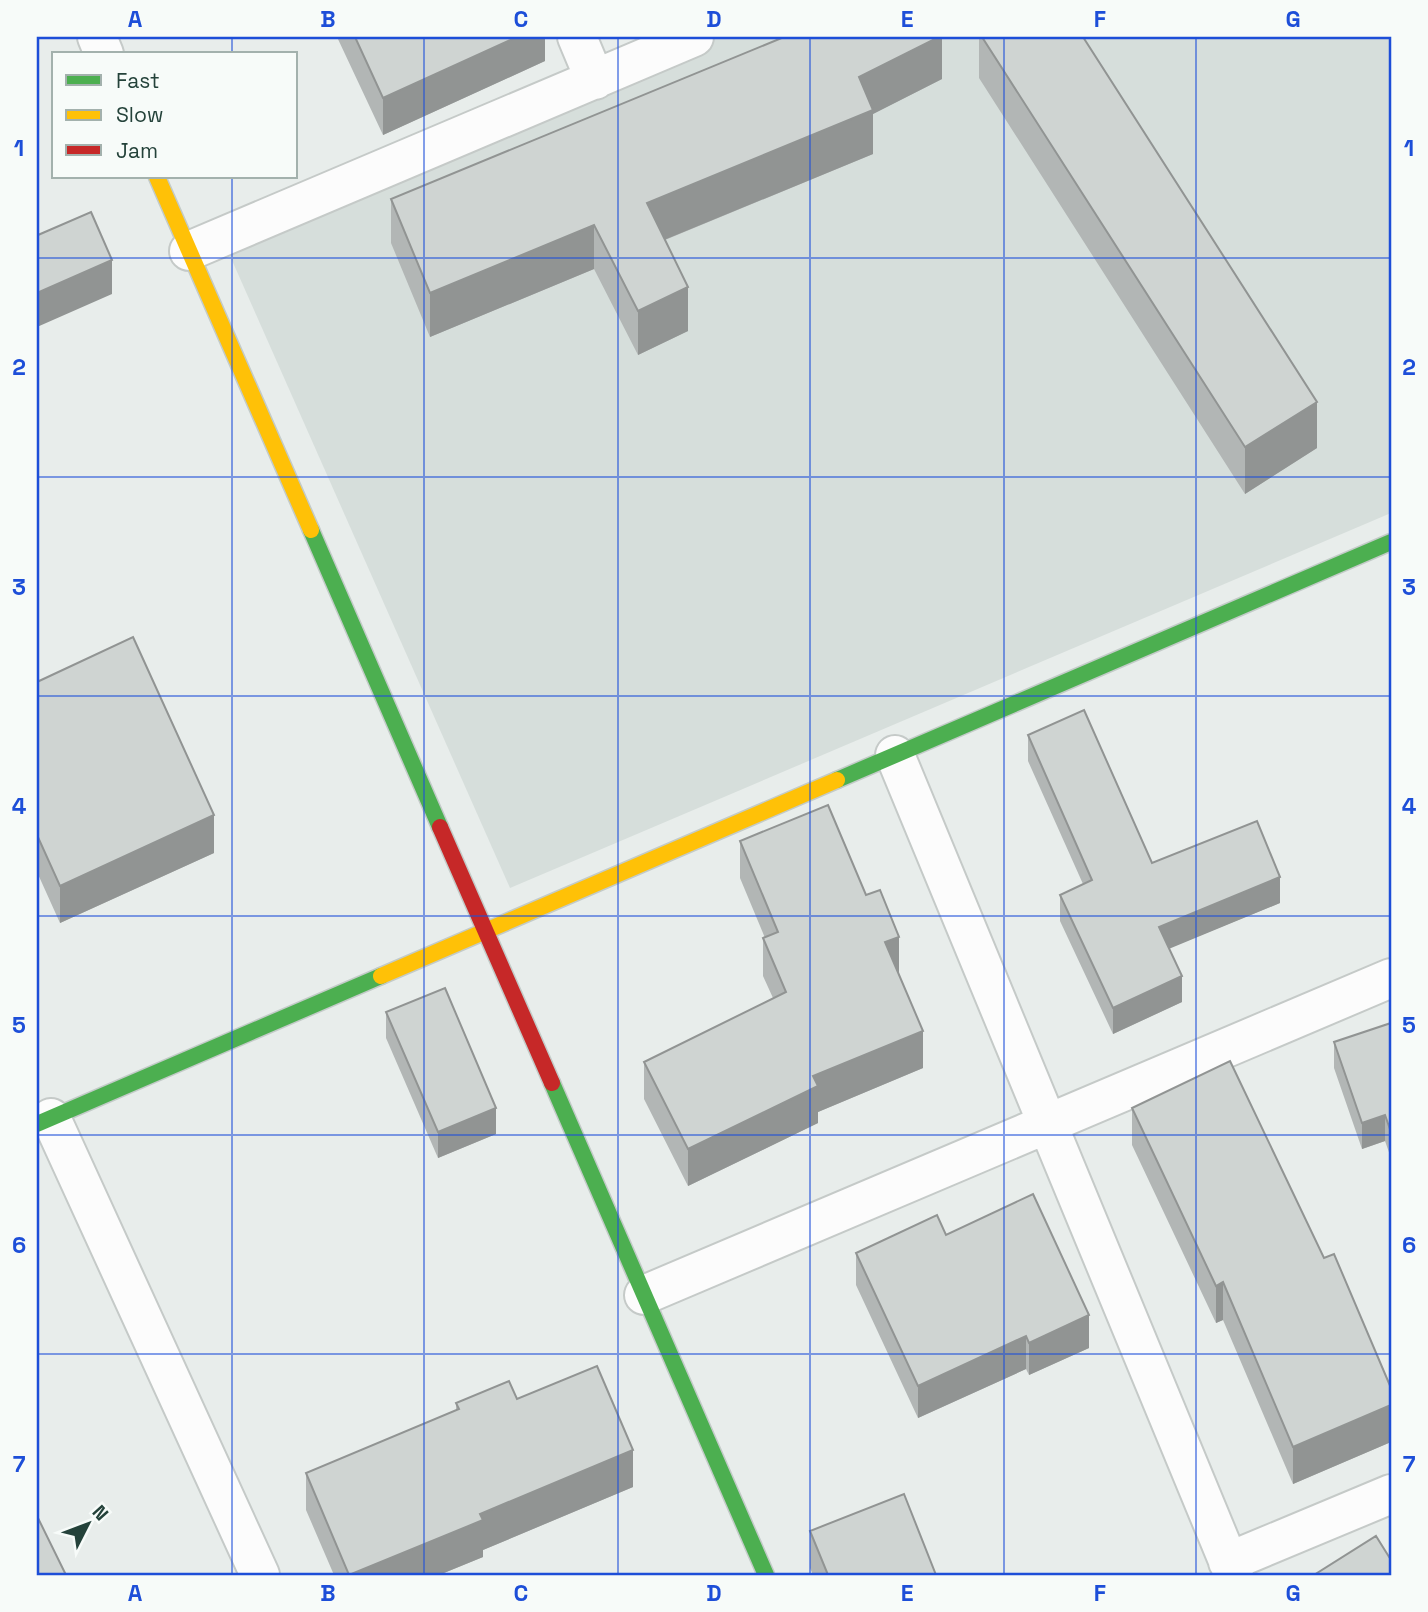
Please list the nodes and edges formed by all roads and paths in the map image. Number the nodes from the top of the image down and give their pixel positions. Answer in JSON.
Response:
{"nodes":[{"id":1,"x":578,"y":37,"type":"edge"},
{"id":2,"x":694,"y":37,"type":"edge"},
{"id":3,"x":596,"y":79,"type":"junction"},
{"id":4,"x":157,"y":178,"type":"edge"},
{"id":5,"x":189,"y":251,"type":"junction"},
{"id":6,"x":1391,"y":542,"type":"edge"},
{"id":7,"x":895,"y":755,"type":"junction"},
{"id":8,"x":485,"y":932,"type":"junction"},
{"id":9,"x":1391,"y":978,"type":"edge"},
{"id":10,"x":44,"y":1121,"type":"edge"},
{"id":11,"x":1048,"y":1124,"type":"junction"},
{"id":12,"x":644,"y":1295,"type":"junction"},
{"id":13,"x":1391,"y":1494,"type":"edge"},
{"id":14,"x":1231,"y":1569,"type":"edge"},
{"id":15,"x":260,"y":1575,"type":"edge"},
{"id":16,"x":766,"y":1575,"type":"edge"}],
"edges":[{"from":1,"to":3,"type":"street"},
{"from":2,"to":3,"type":"street"},
{"from":3,"to":5,"type":"street"},
{"from":4,"to":5,"type":"street"},
{"from":5,"to":8,"type":"street"},
{"from":6,"to":7,"type":"street"},
{"from":7,"to":8,"type":"street"},
{"from":7,"to":11,"type":"street"},
{"from":8,"to":10,"type":"street"},
{"from":8,"to":12,"type":"street"},
{"from":9,"to":11,"type":"street"},
{"from":10,"to":15,"type":"street"},
{"from":11,"to":12,"type":"street"},
{"from":11,"to":14,"type":"street"},
{"from":12,"to":16,"type":"street"},
{"from":13,"to":14,"type":"street"}]}
